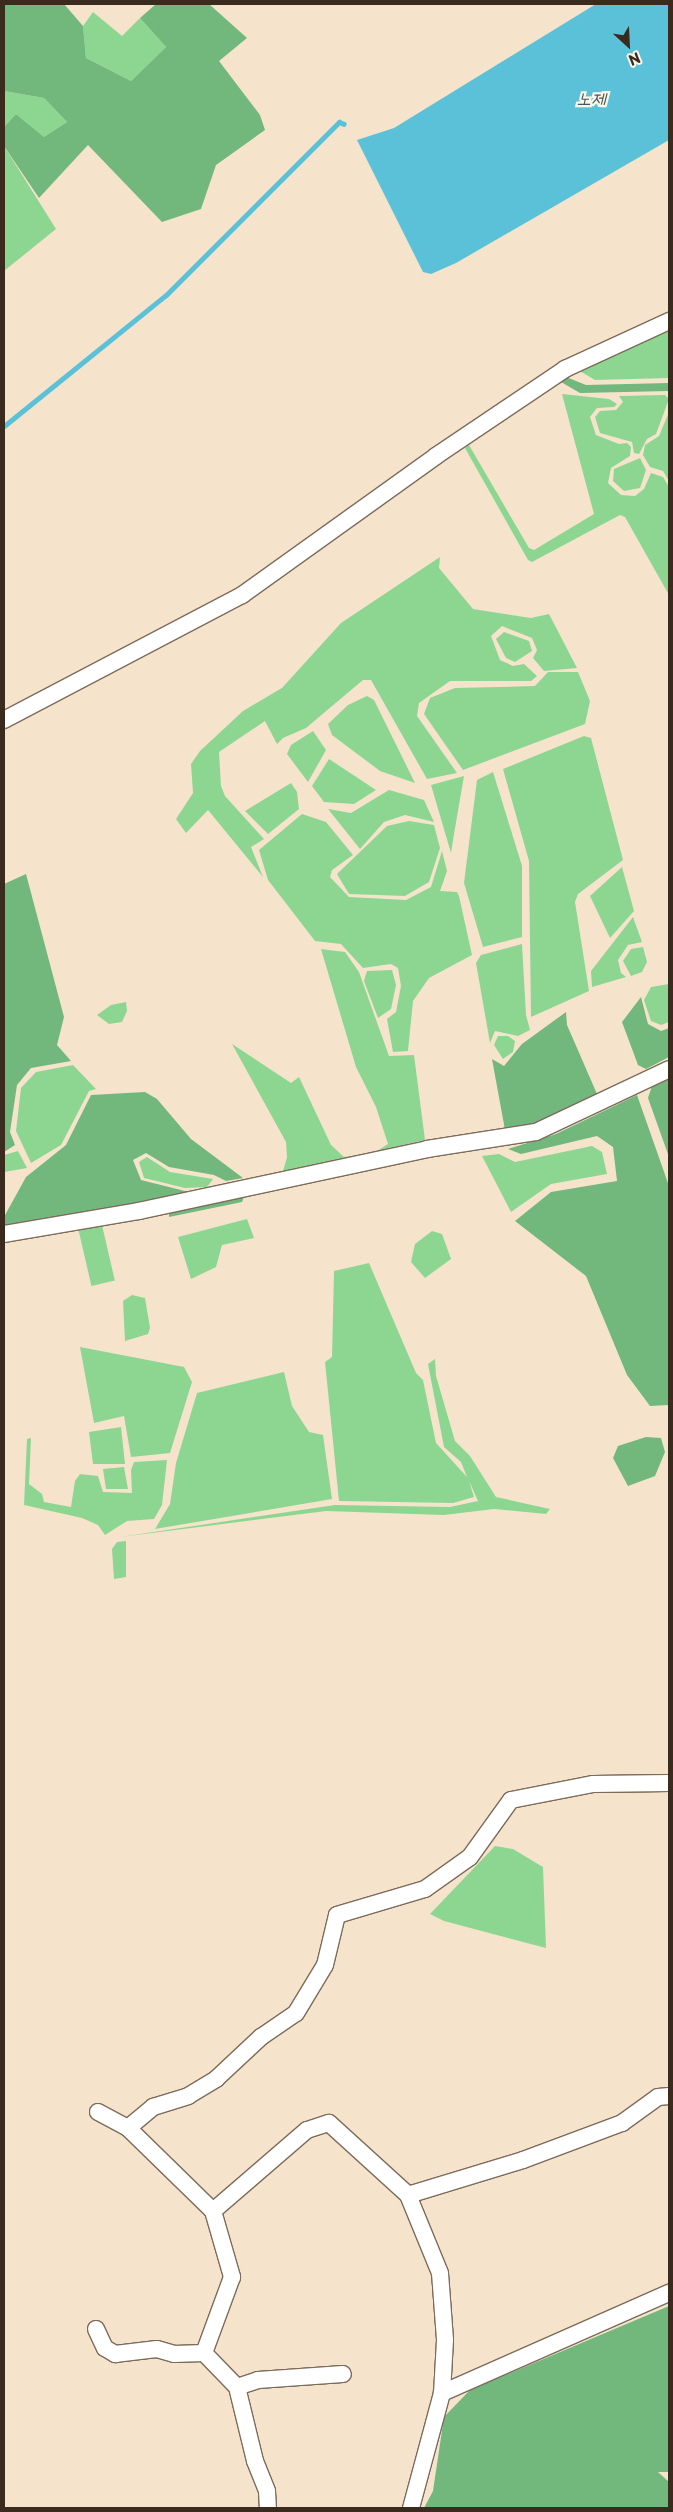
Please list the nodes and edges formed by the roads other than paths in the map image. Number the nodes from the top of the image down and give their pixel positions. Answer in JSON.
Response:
{"nodes":[{"id":1,"x":669,"y":321,"type":"edge"},
{"id":2,"x":4,"y":720,"type":"edge"},
{"id":3,"x":669,"y":1069,"type":"edge"},
{"id":4,"x":4,"y":1234,"type":"edge"},
{"id":5,"x":669,"y":1783,"type":"edge"},
{"id":6,"x":669,"y":2096,"type":"edge"},
{"id":7,"x":98,"y":2112,"type":"dead end"},
{"id":8,"x":128,"y":2128,"type":"junction"},
{"id":9,"x":408,"y":2195,"type":"junction"},
{"id":10,"x":213,"y":2211,"type":"junction"},
{"id":11,"x":669,"y":2293,"type":"edge"},
{"id":12,"x":96,"y":2328,"type":"dead end"},
{"id":13,"x":204,"y":2352,"type":"junction"},
{"id":14,"x":343,"y":2374,"type":"dead end"},
{"id":15,"x":236,"y":2387,"type":"junction"},
{"id":16,"x":442,"y":2393,"type":"junction"},
{"id":17,"x":268,"y":2508,"type":"edge"},
{"id":18,"x":411,"y":2508,"type":"edge"}],
"edges":[{"from":1,"to":2,"type":"street"},
{"from":3,"to":4,"type":"street"},
{"from":5,"to":8,"type":"street"},
{"from":6,"to":9,"type":"street"},
{"from":7,"to":8,"type":"street"},
{"from":8,"to":10,"type":"street"},
{"from":9,"to":10,"type":"street"},
{"from":9,"to":16,"type":"street"},
{"from":10,"to":13,"type":"street"},
{"from":11,"to":16,"type":"street"},
{"from":12,"to":13,"type":"street"},
{"from":13,"to":15,"type":"street"},
{"from":14,"to":15,"type":"street"},
{"from":15,"to":17,"type":"street"},
{"from":16,"to":18,"type":"street"}]}
